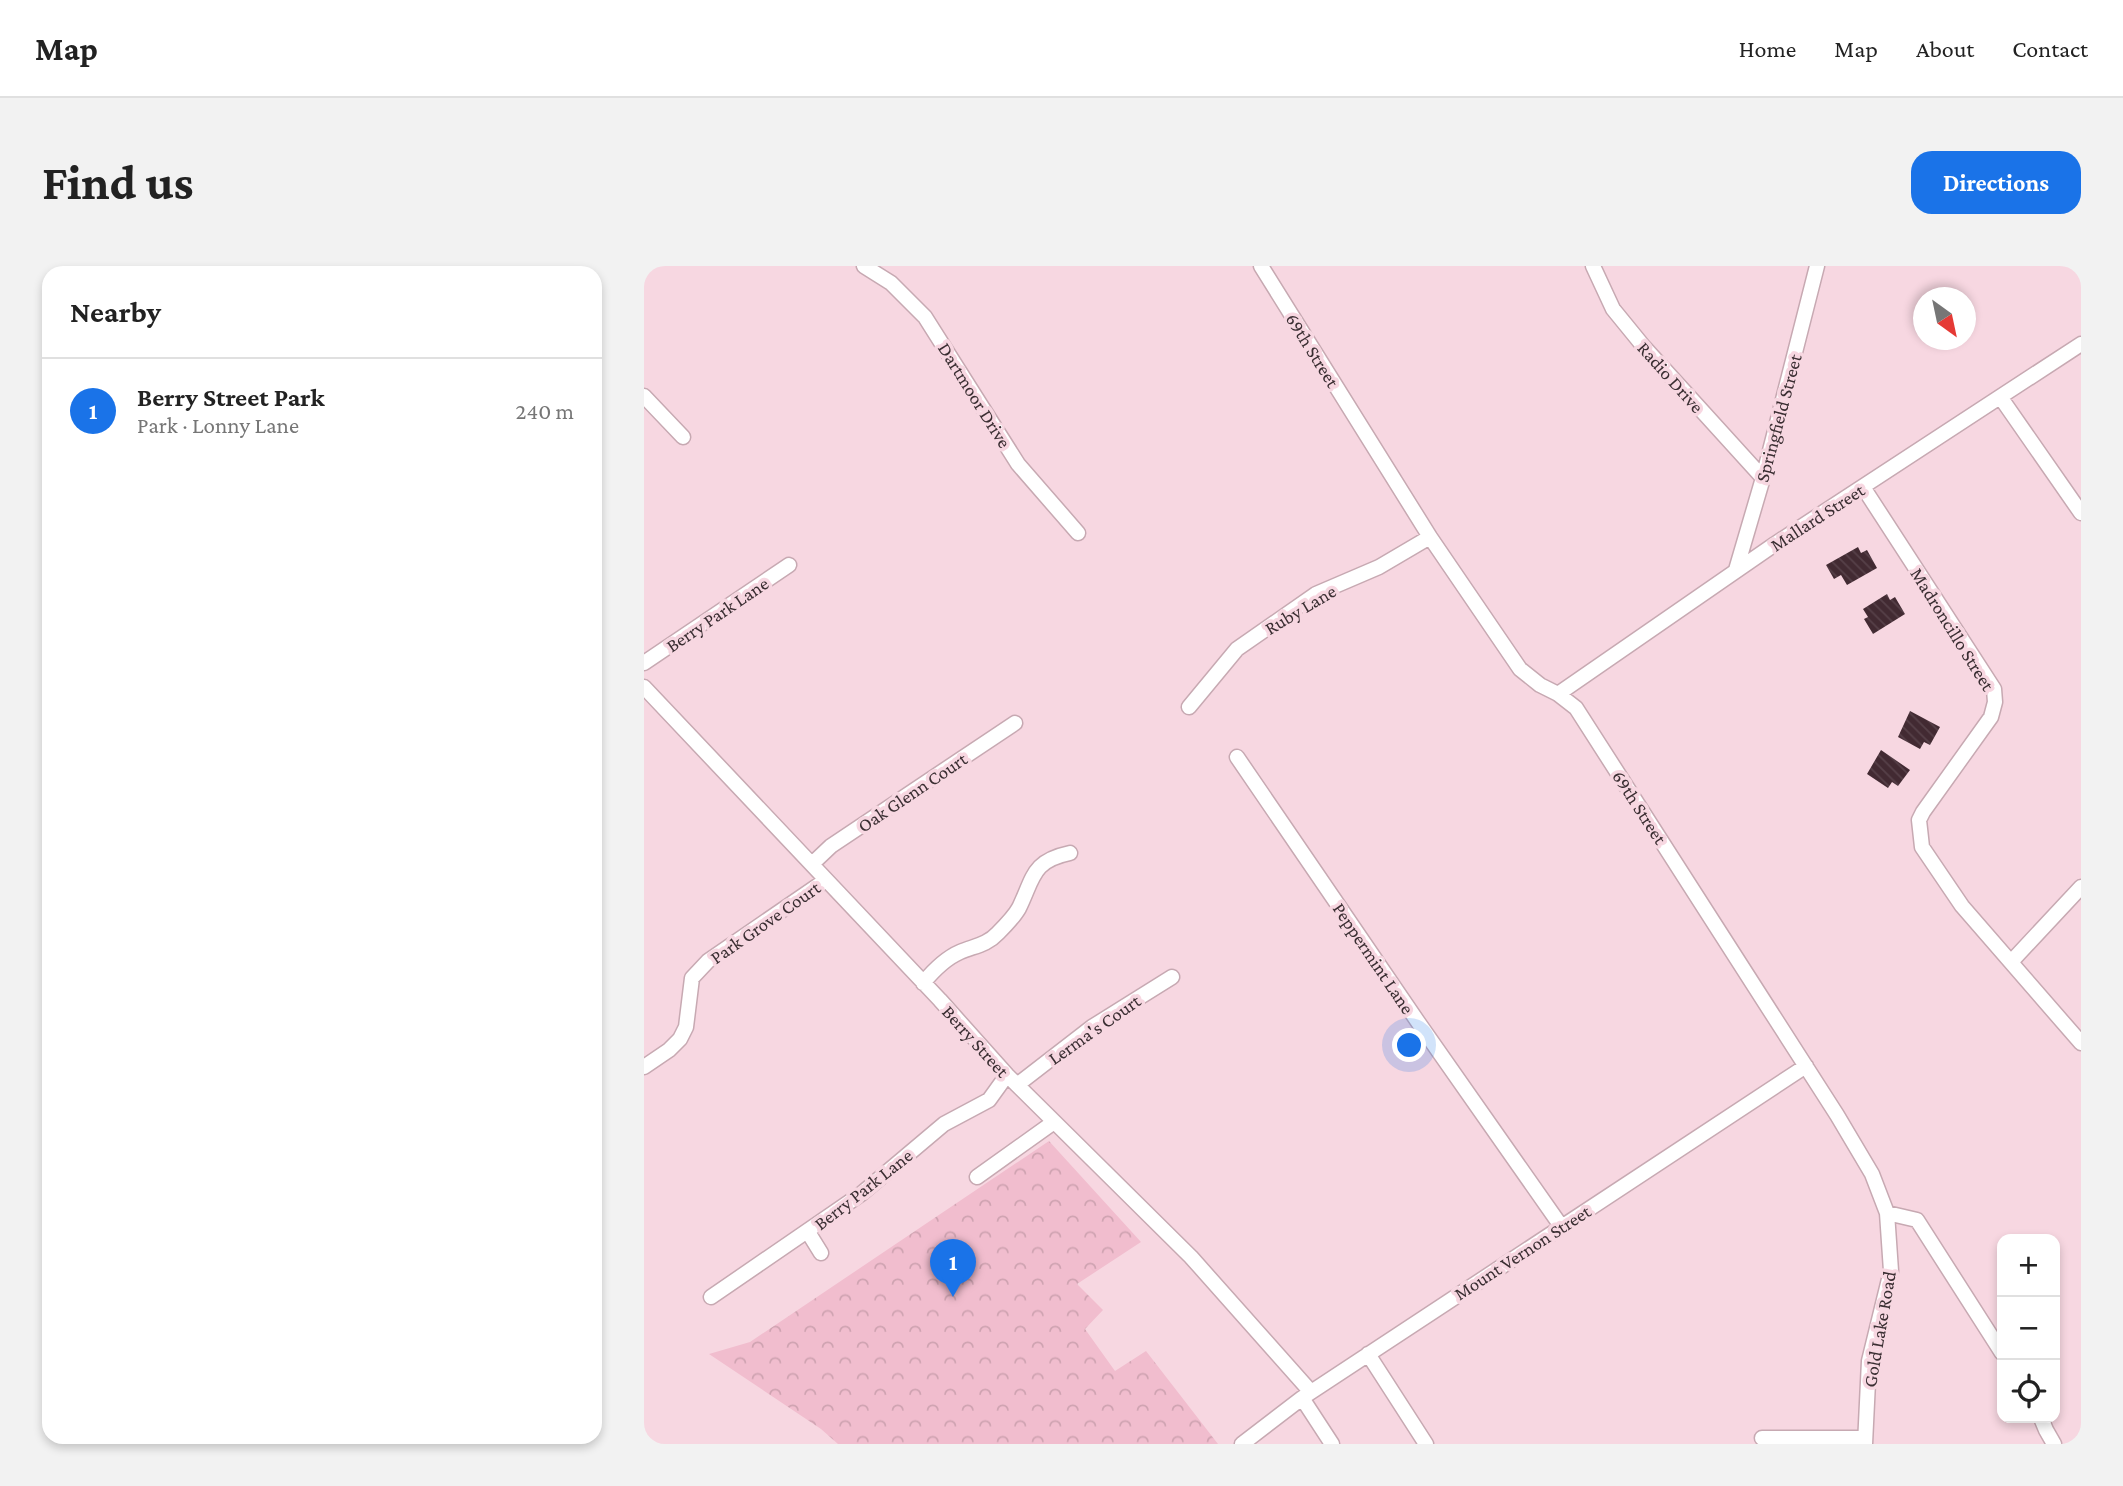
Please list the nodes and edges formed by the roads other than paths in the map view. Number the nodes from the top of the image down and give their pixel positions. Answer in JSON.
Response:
{"nodes":[{"id":1,"x":864,"y":266,"type":"edge"},
{"id":2,"x":1261,"y":266,"type":"edge"},
{"id":3,"x":1593,"y":266,"type":"edge"},
{"id":4,"x":1817,"y":266,"type":"edge"},
{"id":5,"x":2081,"y":344,"type":"edge"},
{"id":6,"x":644,"y":396,"type":"edge"},
{"id":7,"x":2001,"y":398,"type":"junction"},
{"id":8,"x":683,"y":437,"type":"dead end"},
{"id":9,"x":1763,"y":478,"type":"junction"},
{"id":10,"x":1863,"y":487,"type":"junction"},
{"id":11,"x":2081,"y":513,"type":"edge"},
{"id":12,"x":1077,"y":533,"type":"dead end"},
{"id":13,"x":1430,"y":537,"type":"junction"},
{"id":14,"x":789,"y":565,"type":"dead end"},
{"id":15,"x":1736,"y":570,"type":"junction"},
{"id":16,"x":644,"y":663,"type":"edge"},
{"id":17,"x":644,"y":687,"type":"edge"},
{"id":18,"x":1558,"y":694,"type":"junction"},
{"id":19,"x":1189,"y":707,"type":"dead end"},
{"id":20,"x":1015,"y":723,"type":"dead end"},
{"id":21,"x":1237,"y":757,"type":"dead end"},
{"id":22,"x":1070,"y":853,"type":"dead end"},
{"id":23,"x":812,"y":864,"type":"junction"},
{"id":24,"x":826,"y":880,"type":"junction"},
{"id":25,"x":2081,"y":887,"type":"edge"},
{"id":26,"x":2011,"y":962,"type":"junction"},
{"id":27,"x":1172,"y":977,"type":"dead end"},
{"id":28,"x":923,"y":983,"type":"junction"},
{"id":29,"x":2081,"y":1042,"type":"edge"},
{"id":30,"x":1806,"y":1066,"type":"junction"},
{"id":31,"x":644,"y":1067,"type":"edge"},
{"id":32,"x":1012,"y":1080,"type":"junction"},
{"id":33,"x":1054,"y":1122,"type":"junction"},
{"id":34,"x":977,"y":1177,"type":"dead end"},
{"id":35,"x":1886,"y":1213,"type":"junction"},
{"id":36,"x":1561,"y":1226,"type":"junction"},
{"id":37,"x":808,"y":1232,"type":"junction"},
{"id":38,"x":821,"y":1253,"type":"dead end"},
{"id":39,"x":711,"y":1297,"type":"dead end"},
{"id":40,"x":1997,"y":1345,"type":"edge"},
{"id":41,"x":1368,"y":1354,"type":"junction"},
{"id":42,"x":1307,"y":1395,"type":"junction"},
{"id":43,"x":2043,"y":1423,"type":"edge"},
{"id":44,"x":1762,"y":1438,"type":"dead end"},
{"id":45,"x":1865,"y":1441,"type":"edge"},
{"id":46,"x":1242,"y":1444,"type":"edge"},
{"id":47,"x":1332,"y":1444,"type":"edge"},
{"id":48,"x":1426,"y":1444,"type":"edge"},
{"id":49,"x":2054,"y":1444,"type":"edge"}],
"edges":[{"from":1,"to":12,"type":"street","name":"Dartmoor Drive"},
{"from":2,"to":13,"type":"street","name":"69th Street"},
{"from":3,"to":9,"type":"street","name":"Radio Drive"},
{"from":4,"to":9,"type":"street","name":"Springfield Street"},
{"from":5,"to":7,"type":"street","name":"Mallard Street"},
{"from":6,"to":8,"type":"street"},
{"from":7,"to":10,"type":"street","name":"Mallard Street"},
{"from":7,"to":11,"type":"street"},
{"from":9,"to":15,"type":"street","name":"Springfield Street"},
{"from":10,"to":15,"type":"street","name":"Mallard Street"},
{"from":10,"to":26,"type":"street","name":"Madroncillo Street"},
{"from":13,"to":18,"type":"street","name":"69th Street"},
{"from":13,"to":19,"type":"street","name":"Ruby Lane"},
{"from":14,"to":16,"type":"street","name":"Berry Park Lane"},
{"from":15,"to":18,"type":"street","name":"Mallard Street"},
{"from":17,"to":23,"type":"street","name":"Berry Street"},
{"from":18,"to":30,"type":"street","name":"69th Street"},
{"from":20,"to":23,"type":"street","name":"Oak Glenn Court"},
{"from":21,"to":36,"type":"street","name":"Peppermint Lane"},
{"from":22,"to":28,"type":"street"},
{"from":23,"to":24,"type":"street","name":"Berry Street"},
{"from":24,"to":28,"type":"street","name":"Berry Street"},
{"from":24,"to":31,"type":"street","name":"Park Grove Court"},
{"from":25,"to":26,"type":"street"},
{"from":26,"to":29,"type":"street","name":"Madroncillo Street"},
{"from":27,"to":32,"type":"street","name":"Lerma's Court"},
{"from":28,"to":32,"type":"street","name":"Berry Street"},
{"from":30,"to":35,"type":"street","name":"69th Street"},
{"from":30,"to":36,"type":"street","name":"Mount Vernon Street"},
{"from":32,"to":33,"type":"street","name":"Berry Street"},
{"from":32,"to":37,"type":"street","name":"Berry Park Lane"},
{"from":33,"to":34,"type":"street"},
{"from":33,"to":42,"type":"street","name":"Berry Street"},
{"from":35,"to":40,"type":"street"},
{"from":35,"to":45,"type":"street","name":"Gold Lake Road"},
{"from":36,"to":41,"type":"street","name":"Mount Vernon Street"},
{"from":37,"to":38,"type":"street"},
{"from":37,"to":39,"type":"street","name":"Berry Park Lane"},
{"from":41,"to":42,"type":"street","name":"Mount Vernon Street"},
{"from":41,"to":48,"type":"street"},
{"from":42,"to":46,"type":"street","name":"Mount Vernon Street"},
{"from":42,"to":47,"type":"street","name":"Berry Street"},
{"from":43,"to":49,"type":"street"},
{"from":44,"to":45,"type":"street"}]}
